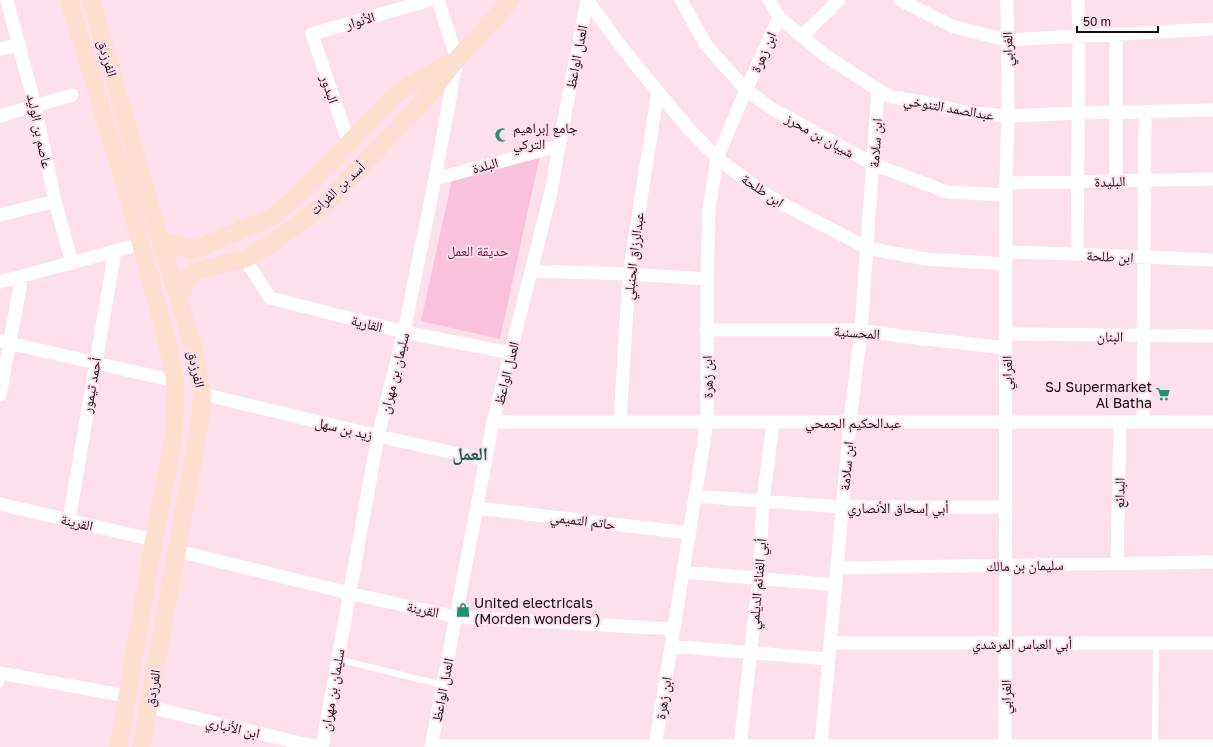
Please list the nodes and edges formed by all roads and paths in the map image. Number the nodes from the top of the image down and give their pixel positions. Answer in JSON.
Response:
{"nodes":[{"id":1,"x":7,"y":0,"type":"edge"},
{"id":2,"x":69,"y":0,"type":"edge"},
{"id":3,"x":91,"y":0,"type":"edge"},
{"id":4,"x":430,"y":0,"type":"edge"},
{"id":5,"x":438,"y":0,"type":"edge"},
{"id":6,"x":511,"y":0,"type":"edge"},
{"id":7,"x":587,"y":0,"type":"edge"},
{"id":8,"x":681,"y":0,"type":"edge"},
{"id":9,"x":769,"y":0,"type":"edge"},
{"id":10,"x":839,"y":0,"type":"edge"},
{"id":11,"x":900,"y":0,"type":"edge"},
{"id":12,"x":1007,"y":0,"type":"edge"},
{"id":13,"x":1078,"y":0,"type":"edge"},
{"id":14,"x":779,"y":17,"type":"junction"},
{"id":15,"x":1213,"y":29,"type":"edge"},
{"id":16,"x":312,"y":34,"type":"joint"},
{"id":17,"x":1116,"y":34,"type":"junction"},
{"id":18,"x":802,"y":36,"type":"junction"},
{"id":19,"x":1079,"y":36,"type":"junction"},
{"id":20,"x":1007,"y":40,"type":"junction"},
{"id":21,"x":19,"y":44,"type":"junction"},
{"id":22,"x":0,"y":49,"type":"edge"},
{"id":23,"x":457,"y":59,"type":"junction"},
{"id":24,"x":746,"y":90,"type":"junction"},
{"id":25,"x":878,"y":90,"type":"junction"},
{"id":26,"x":658,"y":91,"type":"junction"},
{"id":27,"x":72,"y":95,"type":"dead end"},
{"id":28,"x":36,"y":106,"type":"junction"},
{"id":29,"x":1213,"y":110,"type":"edge"},
{"id":30,"x":1145,"y":112,"type":"junction"},
{"id":31,"x":1079,"y":113,"type":"junction"},
{"id":32,"x":1116,"y":113,"type":"junction"},
{"id":33,"x":0,"y":116,"type":"edge"},
{"id":34,"x":1008,"y":116,"type":"junction"},
{"id":35,"x":349,"y":144,"type":"junction"},
{"id":36,"x":559,"y":146,"type":"junction"},
{"id":37,"x":717,"y":158,"type":"junction"},
{"id":38,"x":874,"y":164,"type":"junction"},
{"id":39,"x":436,"y":179,"type":"junction"},
{"id":40,"x":1213,"y":179,"type":"edge"},
{"id":41,"x":1145,"y":180,"type":"junction"},
{"id":42,"x":1116,"y":181,"type":"junction"},
{"id":43,"x":1077,"y":182,"type":"junction"},
{"id":44,"x":1006,"y":189,"type":"junction"},
{"id":45,"x":55,"y":201,"type":"junction"},
{"id":46,"x":0,"y":215,"type":"edge"},
{"id":47,"x":160,"y":240,"type":"junction"},
{"id":48,"x":141,"y":244,"type":"junction"},
{"id":49,"x":867,"y":248,"type":"junction"},
{"id":50,"x":115,"y":251,"type":"junction"},
{"id":51,"x":1077,"y":254,"type":"junction"},
{"id":52,"x":1144,"y":257,"type":"junction"},
{"id":53,"x":1006,"y":258,"type":"junction"},
{"id":54,"x":245,"y":260,"type":"junction"},
{"id":55,"x":1213,"y":260,"type":"edge"},
{"id":56,"x":72,"y":263,"type":"junction"},
{"id":57,"x":531,"y":272,"type":"junction"},
{"id":58,"x":629,"y":274,"type":"junction"},
{"id":59,"x":22,"y":276,"type":"junction"},
{"id":60,"x":706,"y":279,"type":"junction"},
{"id":61,"x":0,"y":282,"type":"edge"},
{"id":62,"x":178,"y":298,"type":"junction"},
{"id":63,"x":706,"y":330,"type":"junction"},
{"id":64,"x":861,"y":330,"type":"junction"},
{"id":65,"x":404,"y":332,"type":"junction"},
{"id":66,"x":1006,"y":334,"type":"junction"},
{"id":67,"x":1144,"y":336,"type":"junction"},
{"id":68,"x":1213,"y":336,"type":"edge"},
{"id":69,"x":5,"y":342,"type":"edge"},
{"id":70,"x":1006,"y":348,"type":"junction"},
{"id":71,"x":511,"y":353,"type":"junction"},
{"id":72,"x":95,"y":363,"type":"junction"},
{"id":73,"x":175,"y":381,"type":"junction"},
{"id":74,"x":202,"y":394,"type":"junction"},
{"id":75,"x":0,"y":395,"type":"edge"},
{"id":76,"x":494,"y":422,"type":"junction"},
{"id":77,"x":620,"y":422,"type":"junction"},
{"id":78,"x":707,"y":422,"type":"junction"},
{"id":79,"x":773,"y":422,"type":"junction"},
{"id":80,"x":850,"y":422,"type":"junction"},
{"id":81,"x":1006,"y":422,"type":"junction"},
{"id":82,"x":1120,"y":422,"type":"junction"},
{"id":83,"x":1143,"y":422,"type":"junction"},
{"id":84,"x":1213,"y":422,"type":"edge"},
{"id":85,"x":378,"y":436,"type":"junction"},
{"id":86,"x":486,"y":460,"type":"junction"},
{"id":87,"x":695,"y":496,"type":"junction"},
{"id":88,"x":763,"y":501,"type":"junction"},
{"id":89,"x":0,"y":504,"type":"edge"},
{"id":90,"x":843,"y":507,"type":"junction"},
{"id":91,"x":1006,"y":507,"type":"junction"},
{"id":92,"x":477,"y":508,"type":"junction"},
{"id":93,"x":69,"y":520,"type":"junction"},
{"id":94,"x":689,"y":533,"type":"junction"},
{"id":95,"x":154,"y":540,"type":"junction"},
{"id":96,"x":177,"y":551,"type":"junction"},
{"id":97,"x":1213,"y":562,"type":"edge"},
{"id":98,"x":1117,"y":564,"type":"junction"},
{"id":99,"x":1006,"y":566,"type":"junction"},
{"id":100,"x":837,"y":568,"type":"junction"},
{"id":101,"x":683,"y":572,"type":"junction"},
{"id":102,"x":759,"y":579,"type":"junction"},
{"id":103,"x":836,"y":585,"type":"junction"},
{"id":104,"x":349,"y":593,"type":"junction"},
{"id":105,"x":456,"y":617,"type":"junction"},
{"id":106,"x":674,"y":629,"type":"junction"},
{"id":107,"x":830,"y":643,"type":"junction"},
{"id":108,"x":1006,"y":643,"type":"junction"},
{"id":109,"x":1156,"y":643,"type":"junction"},
{"id":110,"x":1213,"y":643,"type":"edge"},
{"id":111,"x":671,"y":646,"type":"junction"},
{"id":112,"x":751,"y":652,"type":"junction"},
{"id":113,"x":337,"y":659,"type":"junction"},
{"id":114,"x":829,"y":659,"type":"junction"},
{"id":115,"x":1,"y":677,"type":"edge"},
{"id":116,"x":443,"y":685,"type":"junction"},
{"id":117,"x":127,"y":696,"type":"junction"},
{"id":118,"x":148,"y":707,"type":"junction"},
{"id":119,"x":431,"y":746,"type":"edge"},
{"id":120,"x":570,"y":746,"type":"edge"},
{"id":121,"x":655,"y":746,"type":"edge"},
{"id":122,"x":740,"y":746,"type":"junction"},
{"id":123,"x":821,"y":746,"type":"junction"},
{"id":124,"x":1155,"y":746,"type":"junction"},
{"id":125,"x":1213,"y":746,"type":"edge"},
{"id":126,"x":119,"y":747,"type":"edge"},
{"id":127,"x":141,"y":747,"type":"edge"},
{"id":128,"x":317,"y":747,"type":"edge"},
{"id":129,"x":322,"y":747,"type":"edge"},
{"id":130,"x":1005,"y":747,"type":"edge"}],
"edges":[{"from":1,"to":21,"type":"street","name":"عاصم بن الوليد"},
{"from":2,"to":48,"type":"main road","name":"الفرزدق"},
{"from":3,"to":47,"type":"main road","name":"الفرزدق"},
{"from":4,"to":16,"type":"street","name":"الأنوار"},
{"from":5,"to":23,"type":"street","name":"سليمان بن مهران"},
{"from":6,"to":23,"type":"main road","name":"أسد بن الفرات"},
{"from":7,"to":26,"type":"street","name":"ابن طلحة"},
{"from":7,"to":36,"type":"street","name":"العدل الواعظ"},
{"from":8,"to":24,"type":"street","name":"شيبان بن محرز"},
{"from":9,"to":14,"type":"street","name":"عبدالصمد التنوخي"},
{"from":10,"to":18,"type":"street"},
{"from":11,"to":20,"type":"street"},
{"from":12,"to":20,"type":"street","name":"الغرابي"},
{"from":13,"to":19,"type":"street"},
{"from":14,"to":18,"type":"street","name":"عبدالصمد التنوخي"},
{"from":14,"to":24,"type":"street","name":"ابن زهرة"},
{"from":15,"to":17,"type":"street"},
{"from":16,"to":35,"type":"street","name":"البدور"},
{"from":17,"to":19,"type":"street"},
{"from":17,"to":32,"type":"street"},
{"from":18,"to":25,"type":"street","name":"عبدالصمد التنوخي"},
{"from":19,"to":20,"type":"street"},
{"from":19,"to":31,"type":"street"},
{"from":20,"to":34,"type":"street","name":"الغرابي"},
{"from":21,"to":22,"type":"street"},
{"from":21,"to":28,"type":"street","name":"عاصم بن الوليد"},
{"from":23,"to":35,"type":"main road","name":"أسد بن الفرات"},
{"from":23,"to":39,"type":"street","name":"سليمان بن مهران"},
{"from":23,"to":54,"type":"main road","name":"أسد بن الفرات"},
{"from":24,"to":37,"type":"street","name":"ابن زهرة"},
{"from":24,"to":38,"type":"street","name":"شيبان بن محرز"},
{"from":25,"to":34,"type":"street","name":"عبدالصمد التنوخي"},
{"from":25,"to":38,"type":"street","name":"ابن سلامة"},
{"from":26,"to":37,"type":"street","name":"ابن طلحة"},
{"from":26,"to":58,"type":"street","name":"عبدالرزاق الحنبلي"},
{"from":27,"to":28,"type":"street"},
{"from":28,"to":33,"type":"street"},
{"from":28,"to":45,"type":"street","name":"عاصم بن الوليد"},
{"from":29,"to":30,"type":"street","name":"عبدالصمد التنوخي"},
{"from":30,"to":32,"type":"street","name":"عبدالصمد التنوخي"},
{"from":30,"to":41,"type":"street"},
{"from":31,"to":32,"type":"street","name":"عبدالصمد التنوخي"},
{"from":31,"to":34,"type":"street","name":"عبدالصمد التنوخي"},
{"from":31,"to":43,"type":"street"},
{"from":32,"to":42,"type":"street"},
{"from":34,"to":44,"type":"street","name":"الغرابي"},
{"from":35,"to":47,"type":"main road","name":"أسد بن الفرات"},
{"from":36,"to":39,"type":"street","name":"البلدة"},
{"from":36,"to":57,"type":"street","name":"العدل الواعظ"},
{"from":37,"to":49,"type":"street","name":"ابن طلحة"},
{"from":37,"to":60,"type":"street","name":"ابن زهرة"},
{"from":38,"to":44,"type":"street","name":"شيبان بن محرز"},
{"from":38,"to":49,"type":"street","name":"ابن سلامة"},
{"from":39,"to":65,"type":"street","name":"سليمان بن مهران"},
{"from":40,"to":41,"type":"street","name":"البليدة"},
{"from":41,"to":42,"type":"street","name":"البليدة"},
{"from":41,"to":52,"type":"street"},
{"from":42,"to":43,"type":"street","name":"البليدة"},
{"from":43,"to":44,"type":"street","name":"البليدة"},
{"from":43,"to":51,"type":"street"},
{"from":44,"to":53,"type":"street","name":"الغرابي"},
{"from":45,"to":46,"type":"street"},
{"from":45,"to":56,"type":"street","name":"عاصم بن الوليد"},
{"from":47,"to":62,"type":"main road","name":"الفرزدق"},
{"from":48,"to":50,"type":"street"},
{"from":48,"to":73,"type":"main road","name":"الفرزدق"},
{"from":49,"to":53,"type":"street","name":"ابن طلحة"},
{"from":49,"to":64,"type":"street","name":"ابن سلامة"},
{"from":50,"to":56,"type":"street"},
{"from":50,"to":72,"type":"street","name":"أحمد تيمور"},
{"from":51,"to":52,"type":"street","name":"ابن طلحة"},
{"from":51,"to":53,"type":"street","name":"ابن طلحة"},
{"from":52,"to":55,"type":"street","name":"ابن طلحة"},
{"from":52,"to":67,"type":"street"},
{"from":53,"to":66,"type":"street","name":"الغرابي"},
{"from":54,"to":62,"type":"main road","name":"أسد بن الفرات"},
{"from":54,"to":65,"type":"street","name":"القارية"},
{"from":56,"to":59,"type":"street"},
{"from":57,"to":58,"type":"street"},
{"from":57,"to":71,"type":"street","name":"العدل الواعظ"},
{"from":58,"to":60,"type":"street"},
{"from":58,"to":77,"type":"street","name":"عبدالرزاق الحنبلي"},
{"from":59,"to":61,"type":"street"},
{"from":59,"to":69,"type":"street"},
{"from":60,"to":63,"type":"street","name":"ابن زهرة"},
{"from":62,"to":74,"type":"main road","name":"الفرزدق"},
{"from":63,"to":64,"type":"street","name":"المحسنية"},
{"from":63,"to":78,"type":"street","name":"ابن زهرة"},
{"from":64,"to":70,"type":"street","name":"المحسنية"},
{"from":64,"to":80,"type":"street","name":"ابن سلامة"},
{"from":65,"to":71,"type":"street","name":"القارية"},
{"from":65,"to":85,"type":"street","name":"سليمان بن مهران"},
{"from":66,"to":67,"type":"street","name":"البنان"},
{"from":66,"to":70,"type":"street","name":"الغرابي"},
{"from":67,"to":68,"type":"street","name":"البنان"},
{"from":67,"to":83,"type":"street"},
{"from":69,"to":72,"type":"street"},
{"from":69,"to":75,"type":"street"},
{"from":70,"to":81,"type":"street","name":"الغرابي"},
{"from":71,"to":76,"type":"street","name":"العدل الواعظ"},
{"from":72,"to":73,"type":"street"},
{"from":72,"to":93,"type":"street","name":"أحمد تيمور"},
{"from":73,"to":95,"type":"main road","name":"الفرزدق"},
{"from":74,"to":85,"type":"street","name":"زيد بن سهل"},
{"from":74,"to":96,"type":"main road","name":"الفرزدق"},
{"from":76,"to":77,"type":"street","name":"عبدالحكيم الجمحي"},
{"from":76,"to":86,"type":"street","name":"العدل الواعظ"},
{"from":77,"to":78,"type":"street","name":"عبدالحكيم الجمحي"},
{"from":78,"to":79,"type":"street","name":"عبدالحكيم الجمحي"},
{"from":78,"to":87,"type":"street","name":"ابن زهرة"},
{"from":79,"to":80,"type":"street","name":"عبدالحكيم الجمحي"},
{"from":79,"to":88,"type":"street","name":"أبي الغنائم الديلمي"},
{"from":80,"to":81,"type":"street","name":"عبدالحكيم الجمحي"},
{"from":80,"to":90,"type":"street","name":"ابن سلامة"},
{"from":81,"to":82,"type":"street","name":"عبدالحكيم الجمحي"},
{"from":81,"to":91,"type":"street","name":"الغرابي"},
{"from":82,"to":83,"type":"street","name":"عبدالحكيم الجمحي"},
{"from":82,"to":98,"type":"street","name":"البدائع"},
{"from":83,"to":84,"type":"street","name":"عبدالحكيم الجمحي"},
{"from":85,"to":86,"type":"street","name":"زيد بن سهل"},
{"from":85,"to":104,"type":"street","name":"سليمان بن مهران"},
{"from":86,"to":92,"type":"street","name":"العدل الواعظ"},
{"from":87,"to":88,"type":"street","name":"أبي إسحاق الأنصاري"},
{"from":87,"to":94,"type":"street","name":"ابن زهرة"},
{"from":88,"to":90,"type":"street","name":"أبي إسحاق الأنصاري"},
{"from":88,"to":102,"type":"street","name":"أبي الغنائم الديلمي"},
{"from":89,"to":93,"type":"street","name":"القرينة"},
{"from":90,"to":91,"type":"street","name":"أبي إسحاق الأنصاري"},
{"from":90,"to":100,"type":"street","name":"ابن سلامة"},
{"from":91,"to":99,"type":"street","name":"الغرابي"},
{"from":92,"to":94,"type":"street","name":"حاتم التميمي"},
{"from":92,"to":105,"type":"street","name":"العدل الواعظ"},
{"from":93,"to":95,"type":"street","name":"القرينة"},
{"from":94,"to":101,"type":"street","name":"ابن زهرة"},
{"from":95,"to":117,"type":"main road","name":"الفرزدق"},
{"from":96,"to":104,"type":"street","name":"القرينة"},
{"from":96,"to":118,"type":"main road","name":"الفرزدق"},
{"from":97,"to":98,"type":"street","name":"سليمان بن مالك"},
{"from":98,"to":99,"type":"street","name":"سليمان بن مالك"},
{"from":99,"to":100,"type":"street","name":"سليمان بن مالك"},
{"from":99,"to":108,"type":"street","name":"الغرابي"},
{"from":100,"to":103,"type":"street","name":"ابن سلامة"},
{"from":101,"to":102,"type":"street"},
{"from":101,"to":106,"type":"street","name":"ابن زهرة"},
{"from":102,"to":103,"type":"street"},
{"from":102,"to":112,"type":"street","name":"أبي الغنائم الديلمي"},
{"from":103,"to":107,"type":"street","name":"ابن سلامة"},
{"from":104,"to":105,"type":"street","name":"القرينة"},
{"from":104,"to":113,"type":"street","name":"سليمان بن مهران"},
{"from":105,"to":106,"type":"street","name":"القرينة"},
{"from":105,"to":116,"type":"street","name":"العدل الواعظ"},
{"from":106,"to":111,"type":"street","name":"ابن زهرة"},
{"from":107,"to":108,"type":"street","name":"أبي العباس المرشدي"},
{"from":107,"to":114,"type":"street","name":"ابن سلامة"},
{"from":108,"to":109,"type":"street","name":"أبي العباس المرشدي"},
{"from":108,"to":130,"type":"street","name":"الغرابي"},
{"from":109,"to":110,"type":"street","name":"أبي العباس المرشدي"},
{"from":109,"to":124,"type":"lane"},
{"from":111,"to":112,"type":"street"},
{"from":111,"to":121,"type":"street","name":"ابن زهرة"},
{"from":112,"to":114,"type":"street"},
{"from":112,"to":122,"type":"street","name":"أبي الغنائم الديلمي"},
{"from":113,"to":116,"type":"lane"},
{"from":113,"to":129,"type":"street","name":"سليمان بن مهران"},
{"from":114,"to":123,"type":"street","name":"ابن سلامة"},
{"from":115,"to":117,"type":"street"},
{"from":116,"to":119,"type":"street","name":"العدل الواعظ"},
{"from":117,"to":126,"type":"main road","name":"الفرزدق"},
{"from":118,"to":127,"type":"main road","name":"الفرزدق"},
{"from":118,"to":128,"type":"street","name":"ابن الأنباري"},
{"from":119,"to":120,"type":"street"},
{"from":120,"to":121,"type":"street"},
{"from":121,"to":122,"type":"street"},
{"from":122,"to":123,"type":"street"},
{"from":123,"to":130,"type":"street"},
{"from":124,"to":125,"type":"street"},
{"from":124,"to":130,"type":"street"}]}
